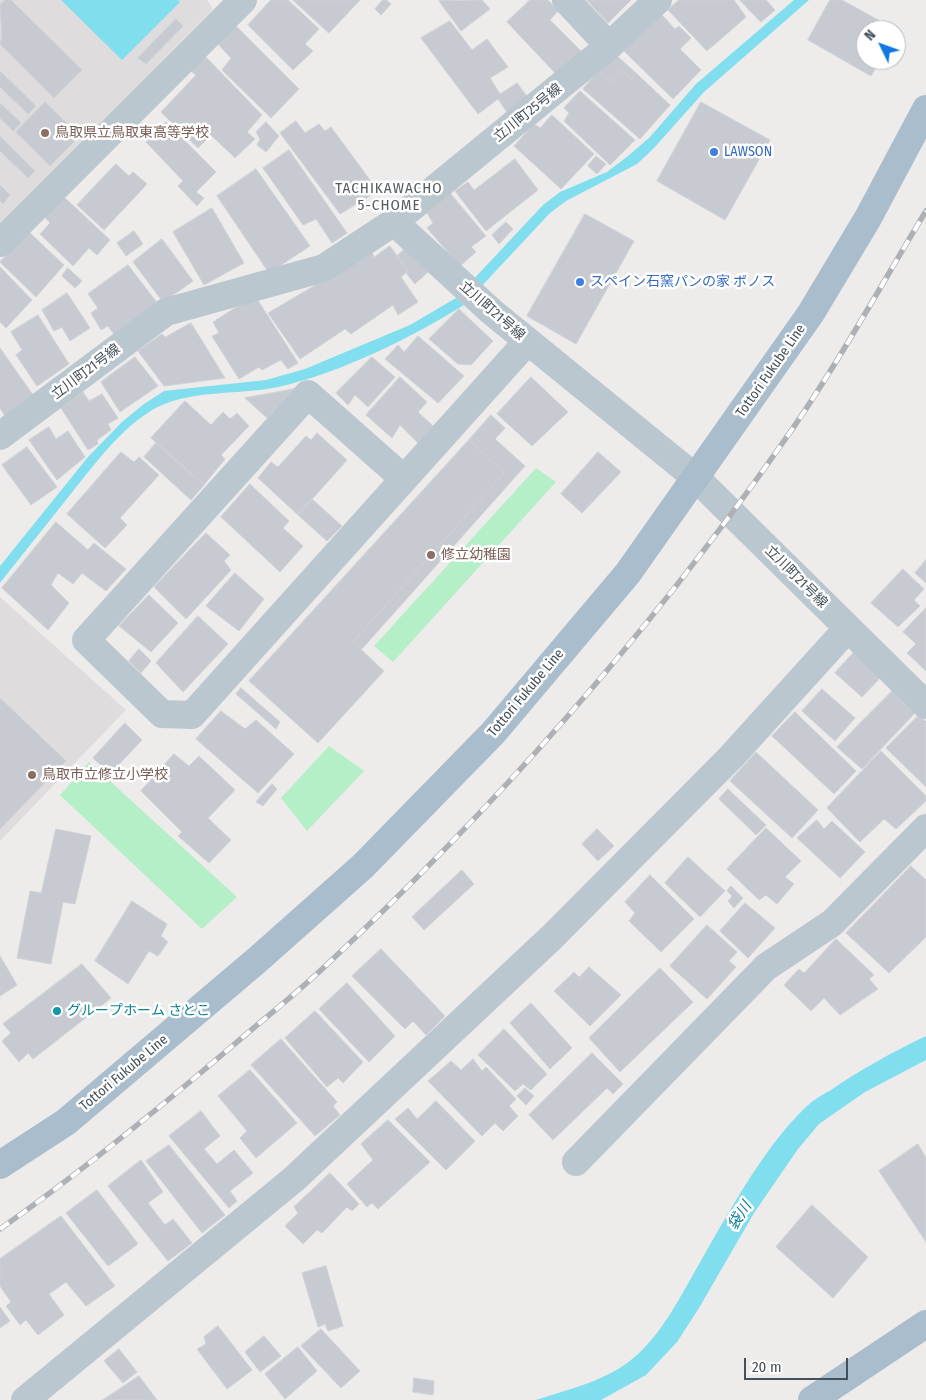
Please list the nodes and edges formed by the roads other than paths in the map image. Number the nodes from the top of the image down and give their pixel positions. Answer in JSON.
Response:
{"nodes":[{"id":1,"x":243,"y":0,"type":"edge"},
{"id":2,"x":566,"y":0,"type":"edge"},
{"id":3,"x":658,"y":0,"type":"edge"},
{"id":4,"x":609,"y":46,"type":"junction"},
{"id":5,"x":926,"y":109,"type":"edge"},
{"id":6,"x":394,"y":222,"type":"junction"},
{"id":7,"x":0,"y":243,"type":"edge"},
{"id":8,"x":527,"y":342,"type":"junction"},
{"id":9,"x":0,"y":436,"type":"edge"},
{"id":10,"x":696,"y":478,"type":"junction"},
{"id":11,"x":404,"y":479,"type":"junction"},
{"id":12,"x":848,"y":628,"type":"junction"},
{"id":13,"x":926,"y":704,"type":"edge"},
{"id":14,"x":926,"y":828,"type":"edge"},
{"id":15,"x":576,"y":1162,"type":"dead end"},
{"id":16,"x":0,"y":1165,"type":"edge"},
{"id":17,"x":926,"y":1324,"type":"edge"},
{"id":18,"x":25,"y":1400,"type":"edge"},
{"id":19,"x":812,"y":1400,"type":"edge"}],
"edges":[{"from":1,"to":7,"type":"street"},
{"from":2,"to":4,"type":"street"},
{"from":3,"to":4,"type":"street","name":"立川町25号線"},
{"from":4,"to":6,"type":"street","name":"立川町25号線"},
{"from":5,"to":10,"type":"main road","name":"Tottori Fukube Line"},
{"from":6,"to":8,"type":"street","name":"立川町21号線"},
{"from":6,"to":9,"type":"street","name":"立川町21号線"},
{"from":8,"to":10,"type":"street","name":"立川町21号線"},
{"from":8,"to":11,"type":"street"},
{"from":10,"to":12,"type":"street","name":"立川町21号線"},
{"from":10,"to":16,"type":"main road","name":"Tottori Fukube Line"},
{"from":11,"to":11,"type":"street"},
{"from":12,"to":13,"type":"street","name":"立川町21号線"},
{"from":12,"to":18,"type":"street"},
{"from":14,"to":15,"type":"street"},
{"from":17,"to":19,"type":"main road"}]}
